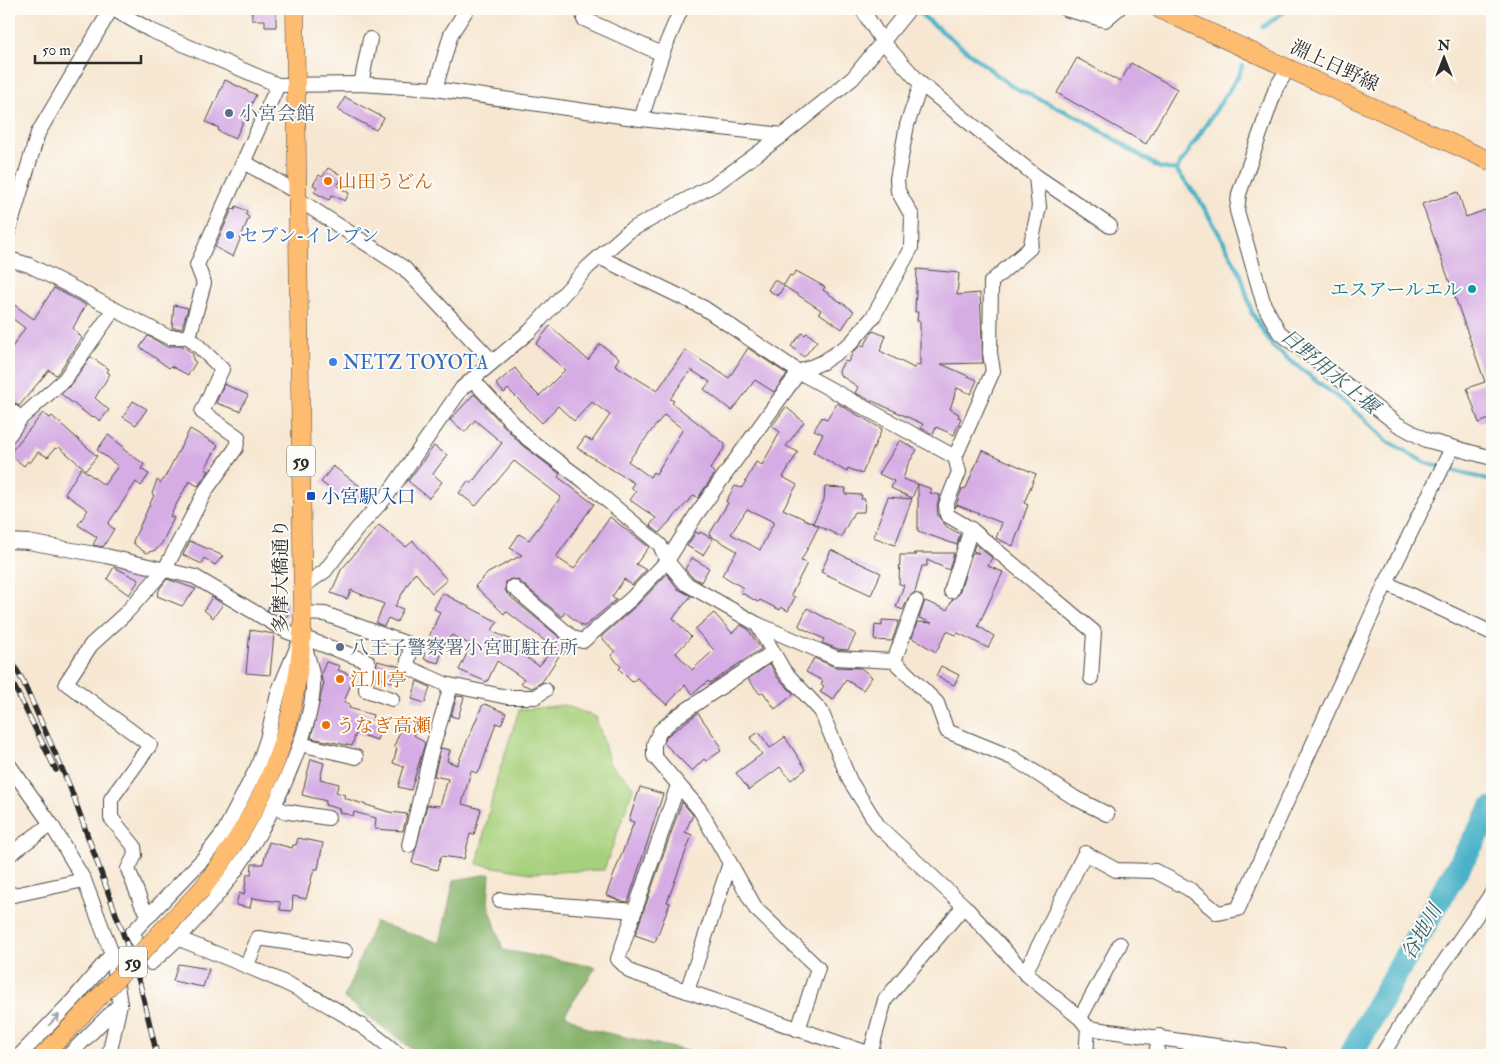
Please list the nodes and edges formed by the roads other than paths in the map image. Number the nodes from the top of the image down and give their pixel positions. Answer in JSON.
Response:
{"nodes":[{"id":1,"x":112,"y":9,"type":"edge"},
{"id":2,"x":295,"y":9,"type":"edge"},
{"id":3,"x":467,"y":9,"type":"edge"},
{"id":4,"x":586,"y":9,"type":"edge"},
{"id":5,"x":681,"y":9,"type":"edge"},
{"id":6,"x":862,"y":9,"type":"edge"},
{"id":7,"x":1065,"y":9,"type":"edge"},
{"id":8,"x":1118,"y":9,"type":"edge"},
{"id":9,"x":1159,"y":9,"type":"edge"},
{"id":10,"x":908,"y":10,"type":"edge"},
{"id":11,"x":370,"y":39,"type":"dead end"},
{"id":12,"x":882,"y":41,"type":"junction"},
{"id":13,"x":662,"y":54,"type":"junction"},
{"id":14,"x":1289,"y":66,"type":"junction"},
{"id":15,"x":296,"y":84,"type":"junction"},
{"id":16,"x":360,"y":84,"type":"junction"},
{"id":17,"x":921,"y":84,"type":"junction"},
{"id":18,"x":278,"y":85,"type":"junction"},
{"id":19,"x":435,"y":89,"type":"junction"},
{"id":20,"x":641,"y":119,"type":"junction"},
{"id":21,"x":783,"y":135,"type":"junction"},
{"id":22,"x":244,"y":162,"type":"junction"},
{"id":23,"x":1492,"y":162,"type":"edge"},
{"id":24,"x":1036,"y":176,"type":"junction"},
{"id":25,"x":298,"y":197,"type":"junction"},
{"id":26,"x":1110,"y":226,"type":"dead end"},
{"id":27,"x":9,"y":230,"type":"edge"},
{"id":28,"x":599,"y":257,"type":"junction"},
{"id":29,"x":9,"y":259,"type":"edge"},
{"id":30,"x":114,"y":309,"type":"junction"},
{"id":31,"x":189,"y":337,"type":"junction"},
{"id":32,"x":492,"y":361,"type":"junction"},
{"id":33,"x":799,"y":372,"type":"junction"},
{"id":34,"x":472,"y":379,"type":"junction"},
{"id":35,"x":9,"y":409,"type":"edge"},
{"id":36,"x":21,"y":418,"type":"junction"},
{"id":37,"x":9,"y":435,"type":"edge"},
{"id":38,"x":1452,"y":448,"type":"junction"},
{"id":39,"x":955,"y":457,"type":"junction"},
{"id":40,"x":1492,"y":458,"type":"edge"},
{"id":41,"x":971,"y":529,"type":"junction"},
{"id":42,"x":9,"y":541,"type":"edge"},
{"id":43,"x":667,"y":561,"type":"junction"},
{"id":44,"x":166,"y":569,"type":"junction"},
{"id":45,"x":1386,"y":583,"type":"junction"},
{"id":46,"x":302,"y":586,"type":"junction"},
{"id":47,"x":513,"y":588,"type":"dead end"},
{"id":48,"x":951,"y":591,"type":"dead end"},
{"id":49,"x":916,"y":601,"type":"dead end"},
{"id":50,"x":303,"y":613,"type":"junction"},
{"id":51,"x":757,"y":624,"type":"junction"},
{"id":52,"x":1492,"y":633,"type":"edge"},
{"id":53,"x":302,"y":636,"type":"junction"},
{"id":54,"x":773,"y":652,"type":"junction"},
{"id":55,"x":894,"y":661,"type":"junction"},
{"id":56,"x":1091,"y":678,"type":"dead end"},
{"id":57,"x":451,"y":686,"type":"junction"},
{"id":58,"x":545,"y":690,"type":"dead end"},
{"id":59,"x":392,"y":699,"type":"dead end"},
{"id":60,"x":300,"y":744,"type":"junction"},
{"id":61,"x":356,"y":758,"type":"dead end"},
{"id":62,"x":9,"y":765,"type":"edge"},
{"id":63,"x":678,"y":785,"type":"junction"},
{"id":64,"x":276,"y":806,"type":"junction"},
{"id":65,"x":1107,"y":814,"type":"dead end"},
{"id":66,"x":328,"y":818,"type":"dead end"},
{"id":67,"x":51,"y":824,"type":"junction"},
{"id":68,"x":409,"y":845,"type":"dead end"},
{"id":69,"x":9,"y":855,"type":"edge"},
{"id":70,"x":730,"y":863,"type":"junction"},
{"id":71,"x":84,"y":880,"type":"junction"},
{"id":72,"x":9,"y":893,"type":"edge"},
{"id":73,"x":1492,"y":893,"type":"edge"},
{"id":74,"x":500,"y":900,"type":"dead end"},
{"id":75,"x":964,"y":906,"type":"junction"},
{"id":76,"x":635,"y":911,"type":"junction"},
{"id":77,"x":150,"y":915,"type":"junction"},
{"id":78,"x":179,"y":939,"type":"junction"},
{"id":79,"x":1120,"y":944,"type":"dead end"},
{"id":80,"x":345,"y":951,"type":"dead end"},
{"id":81,"x":112,"y":954,"type":"junction"},
{"id":82,"x":247,"y":965,"type":"junction"},
{"id":83,"x":1025,"y":973,"type":"junction"},
{"id":84,"x":687,"y":992,"type":"junction"},
{"id":85,"x":120,"y":1004,"type":"junction"},
{"id":86,"x":1084,"y":1023,"type":"junction"},
{"id":87,"x":798,"y":1030,"type":"junction"},
{"id":88,"x":1158,"y":1036,"type":"junction"},
{"id":89,"x":1220,"y":1051,"type":"edge"},
{"id":90,"x":20,"y":1055,"type":"edge"},
{"id":91,"x":44,"y":1055,"type":"edge"},
{"id":92,"x":69,"y":1055,"type":"edge"},
{"id":93,"x":109,"y":1055,"type":"edge"},
{"id":94,"x":399,"y":1055,"type":"edge"},
{"id":95,"x":872,"y":1055,"type":"edge"},
{"id":96,"x":1086,"y":1055,"type":"edge"},
{"id":97,"x":1156,"y":1055,"type":"edge"},
{"id":98,"x":1281,"y":1055,"type":"edge"},
{"id":99,"x":1382,"y":1055,"type":"edge"}],
"edges":[{"from":1,"to":18,"type":"street"},
{"from":1,"to":27,"type":"street"},
{"from":2,"to":15,"type":"main road","name":"多摩大橋通り","number":"59"},
{"from":3,"to":19,"type":"street"},
{"from":4,"to":13,"type":"street"},
{"from":5,"to":13,"type":"street"},
{"from":6,"to":12,"type":"street"},
{"from":7,"to":8,"type":"street"},
{"from":9,"to":14,"type":"main road","name":"淵上日野線"},
{"from":10,"to":12,"type":"street"},
{"from":11,"to":16,"type":"street"},
{"from":12,"to":17,"type":"street"},
{"from":12,"to":21,"type":"street"},
{"from":13,"to":20,"type":"street"},
{"from":14,"to":23,"type":"main road","name":"淵上日野線"},
{"from":14,"to":38,"type":"street"},
{"from":15,"to":16,"type":"street"},
{"from":15,"to":18,"type":"street"},
{"from":15,"to":25,"type":"main road","name":"多摩大橋通り","number":"59"},
{"from":16,"to":19,"type":"street"},
{"from":17,"to":24,"type":"street"},
{"from":17,"to":33,"type":"street"},
{"from":18,"to":22,"type":"street"},
{"from":19,"to":20,"type":"street"},
{"from":20,"to":21,"type":"street"},
{"from":21,"to":28,"type":"street"},
{"from":22,"to":25,"type":"street"},
{"from":22,"to":31,"type":"street"},
{"from":24,"to":26,"type":"street"},
{"from":24,"to":39,"type":"street"},
{"from":25,"to":32,"type":"street"},
{"from":25,"to":46,"type":"main road","name":"多摩大橋通り","number":"59"},
{"from":28,"to":32,"type":"street"},
{"from":28,"to":33,"type":"street"},
{"from":29,"to":30,"type":"street"},
{"from":30,"to":31,"type":"street"},
{"from":30,"to":36,"type":"street"},
{"from":31,"to":44,"type":"street"},
{"from":32,"to":34,"type":"street"},
{"from":33,"to":39,"type":"street"},
{"from":33,"to":43,"type":"street"},
{"from":34,"to":43,"type":"street"},
{"from":34,"to":46,"type":"street"},
{"from":35,"to":36,"type":"street"},
{"from":36,"to":37,"type":"street"},
{"from":38,"to":40,"type":"street"},
{"from":38,"to":45,"type":"street"},
{"from":39,"to":41,"type":"street"},
{"from":41,"to":48,"type":"street"},
{"from":41,"to":56,"type":"street"},
{"from":42,"to":44,"type":"street"},
{"from":43,"to":47,"type":"street"},
{"from":43,"to":51,"type":"street"},
{"from":44,"to":53,"type":"street"},
{"from":44,"to":77,"type":"street"},
{"from":45,"to":52,"type":"street"},
{"from":45,"to":83,"type":"street"},
{"from":46,"to":50,"type":"main road","name":"多摩大橋通り","number":"59"},
{"from":49,"to":55,"type":"street"},
{"from":50,"to":53,"type":"main road","name":"多摩大橋通り","number":"59"},
{"from":50,"to":57,"type":"street"},
{"from":51,"to":54,"type":"street"},
{"from":51,"to":55,"type":"street"},
{"from":53,"to":59,"type":"street"},
{"from":53,"to":60,"type":"street"},
{"from":53,"to":77,"type":"street"},
{"from":53,"to":91,"type":"main road","name":"多摩大橋通り","number":"59","bridge":true},
{"from":54,"to":63,"type":"street"},
{"from":54,"to":75,"type":"street"},
{"from":55,"to":65,"type":"street"},
{"from":57,"to":58,"type":"street"},
{"from":57,"to":68,"type":"street"},
{"from":60,"to":61,"type":"street"},
{"from":60,"to":64,"type":"street"},
{"from":62,"to":67,"type":"street"},
{"from":63,"to":70,"type":"street"},
{"from":63,"to":76,"type":"street"},
{"from":64,"to":66,"type":"street"},
{"from":64,"to":78,"type":"street"},
{"from":67,"to":69,"type":"street"},
{"from":67,"to":71,"type":"street"},
{"from":70,"to":84,"type":"street"},
{"from":70,"to":87,"type":"street"},
{"from":71,"to":72,"type":"street"},
{"from":71,"to":81,"type":"street"},
{"from":73,"to":99,"type":"street"},
{"from":74,"to":76,"type":"street"},
{"from":75,"to":83,"type":"street"},
{"from":75,"to":95,"type":"street"},
{"from":76,"to":84,"type":"street"},
{"from":77,"to":78,"type":"street"},
{"from":78,"to":82,"type":"street"},
{"from":79,"to":86,"type":"street"},
{"from":80,"to":82,"type":"street"},
{"from":81,"to":85,"type":"street"},
{"from":90,"to":81,"type":"street","one_way":true},
{"from":82,"to":94,"type":"street"},
{"from":83,"to":86,"type":"street"},
{"from":84,"to":87,"type":"street"},
{"from":85,"to":92,"type":"street"},
{"from":85,"to":93,"type":"street"},
{"from":86,"to":88,"type":"street"},
{"from":86,"to":96,"type":"street"},
{"from":87,"to":95,"type":"street"},
{"from":88,"to":89,"type":"street"},
{"from":88,"to":97,"type":"street"},
{"from":89,"to":98,"type":"street"}]}
